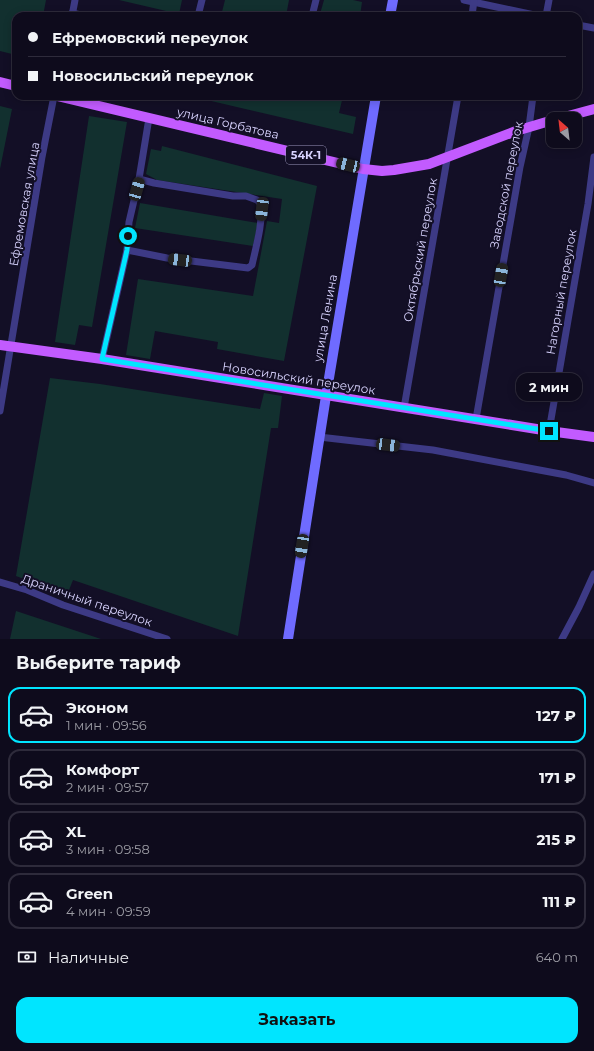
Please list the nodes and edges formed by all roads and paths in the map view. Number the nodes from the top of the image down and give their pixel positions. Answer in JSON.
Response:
{"nodes":[{"id":1,"x":76,"y":0,"type":"edge"},
{"id":2,"x":202,"y":0,"type":"edge"},
{"id":3,"x":316,"y":0,"type":"edge"},
{"id":4,"x":393,"y":0,"type":"edge"},
{"id":5,"x":464,"y":0,"type":"edge"},
{"id":6,"x":549,"y":0,"type":"edge"},
{"id":7,"x":474,"y":1,"type":"edge"},
{"id":8,"x":73,"y":12,"type":"edge"},
{"id":9,"x":199,"y":12,"type":"edge"},
{"id":10,"x":313,"y":12,"type":"edge"},
{"id":11,"x":391,"y":12,"type":"edge"},
{"id":12,"x":473,"y":12,"type":"edge"},
{"id":13,"x":522,"y":12,"type":"edge"},
{"id":14,"x":547,"y":12,"type":"edge"},
{"id":15,"x":582,"y":26,"type":"edge"},
{"id":16,"x":594,"y":28,"type":"edge"},
{"id":17,"x":0,"y":82,"type":"edge"},
{"id":18,"x":12,"y":85,"type":"edge"},
{"id":19,"x":55,"y":100,"type":"edge"},
{"id":20,"x":73,"y":100,"type":"edge"},
{"id":21,"x":375,"y":100,"type":"edge"},
{"id":22,"x":457,"y":100,"type":"edge"},
{"id":23,"x":532,"y":100,"type":"edge"},
{"id":24,"x":594,"y":108,"type":"edge"},
{"id":25,"x":581,"y":112,"type":"edge"},
{"id":26,"x":149,"y":118,"type":"junction"},
{"id":27,"x":546,"y":122,"type":"edge"},
{"id":28,"x":529,"y":127,"type":"junction"},
{"id":29,"x":448,"y":157,"type":"junction"},
{"id":30,"x":594,"y":157,"type":"edge"},
{"id":31,"x":364,"y":169,"type":"junction"},
{"id":32,"x":139,"y":180,"type":"junction"},
{"id":33,"x":127,"y":250,"type":"junction"},
{"id":34,"x":0,"y":345,"type":"edge"},
{"id":35,"x":11,"y":346,"type":"junction"},
{"id":36,"x":102,"y":359,"type":"junction"},
{"id":37,"x":326,"y":396,"type":"junction"},
{"id":38,"x":404,"y":408,"type":"junction"},
{"id":39,"x":0,"y":411,"type":"edge"},
{"id":40,"x":476,"y":419,"type":"junction"},
{"id":41,"x":549,"y":431,"type":"junction"},
{"id":42,"x":319,"y":437,"type":"junction"},
{"id":43,"x":594,"y":437,"type":"edge"},
{"id":44,"x":594,"y":483,"type":"edge"},
{"id":45,"x":594,"y":574,"type":"edge"},
{"id":46,"x":0,"y":582,"type":"edge"},
{"id":47,"x":167,"y":639,"type":"edge"},
{"id":48,"x":288,"y":639,"type":"edge"},
{"id":49,"x":562,"y":639,"type":"edge"}],
"edges":[{"from":1,"to":8,"type":"street"},
{"from":2,"to":9,"type":"street"},
{"from":3,"to":10,"type":"street"},
{"from":4,"to":11,"type":"main road"},
{"from":5,"to":7,"type":"street"},
{"from":6,"to":14,"type":"street"},
{"from":7,"to":12,"type":"street"},
{"from":7,"to":13,"type":"street"},
{"from":15,"to":16,"type":"street"},
{"from":17,"to":18,"type":"main road"},
{"from":19,"to":35,"type":"street","name":"Ефремовская улица"},
{"from":20,"to":26,"type":"main road","name":"улица Горбатова","number":"54К-1"},
{"from":21,"to":31,"type":"main road","name":"улица Ленина"},
{"from":22,"to":29,"type":"street","name":"Октябрьский переулок"},
{"from":23,"to":28,"type":"street","name":"Заводской переулок"},
{"from":24,"to":25,"type":"main road"},
{"from":26,"to":31,"type":"main road","name":"улица Горбатова","number":"54К-1"},
{"from":26,"to":32,"type":"street"},
{"from":27,"to":28,"type":"main road","name":"улица Горбатова","number":"54К-1"},
{"from":28,"to":29,"type":"main road","name":"улица Горбатова","number":"54К-1"},
{"from":28,"to":40,"type":"street","name":"Заводской переулок"},
{"from":29,"to":31,"type":"main road","name":"улица Горбатова","number":"54К-1"},
{"from":29,"to":38,"type":"street","name":"Октябрьский переулок"},
{"from":30,"to":41,"type":"street","name":"Нагорный переулок"},
{"from":31,"to":37,"type":"main road","name":"улица Ленина"},
{"from":32,"to":33,"type":"street"},
{"from":32,"to":33,"type":"street"},
{"from":33,"to":36,"type":"street"},
{"from":34,"to":35,"type":"main road","name":"Новосильский переулок"},
{"from":35,"to":36,"type":"main road","name":"Новосильский переулок"},
{"from":35,"to":39,"type":"street","name":"Ефремовская улица"},
{"from":36,"to":37,"type":"main road","name":"Новосильский переулок"},
{"from":37,"to":38,"type":"main road","name":"Новосильский переулок"},
{"from":37,"to":42,"type":"main road","name":"улица Ленина"},
{"from":38,"to":40,"type":"main road","name":"Новосильский переулок"},
{"from":40,"to":41,"type":"main road","name":"Новосильский переулок"},
{"from":41,"to":43,"type":"main road","name":"Новосильский переулок"},
{"from":42,"to":44,"type":"street"},
{"from":42,"to":48,"type":"main road","name":"улица Ленина"},
{"from":45,"to":49,"type":"street"},
{"from":46,"to":47,"type":"street","name":"Драничный переулок"}]}
